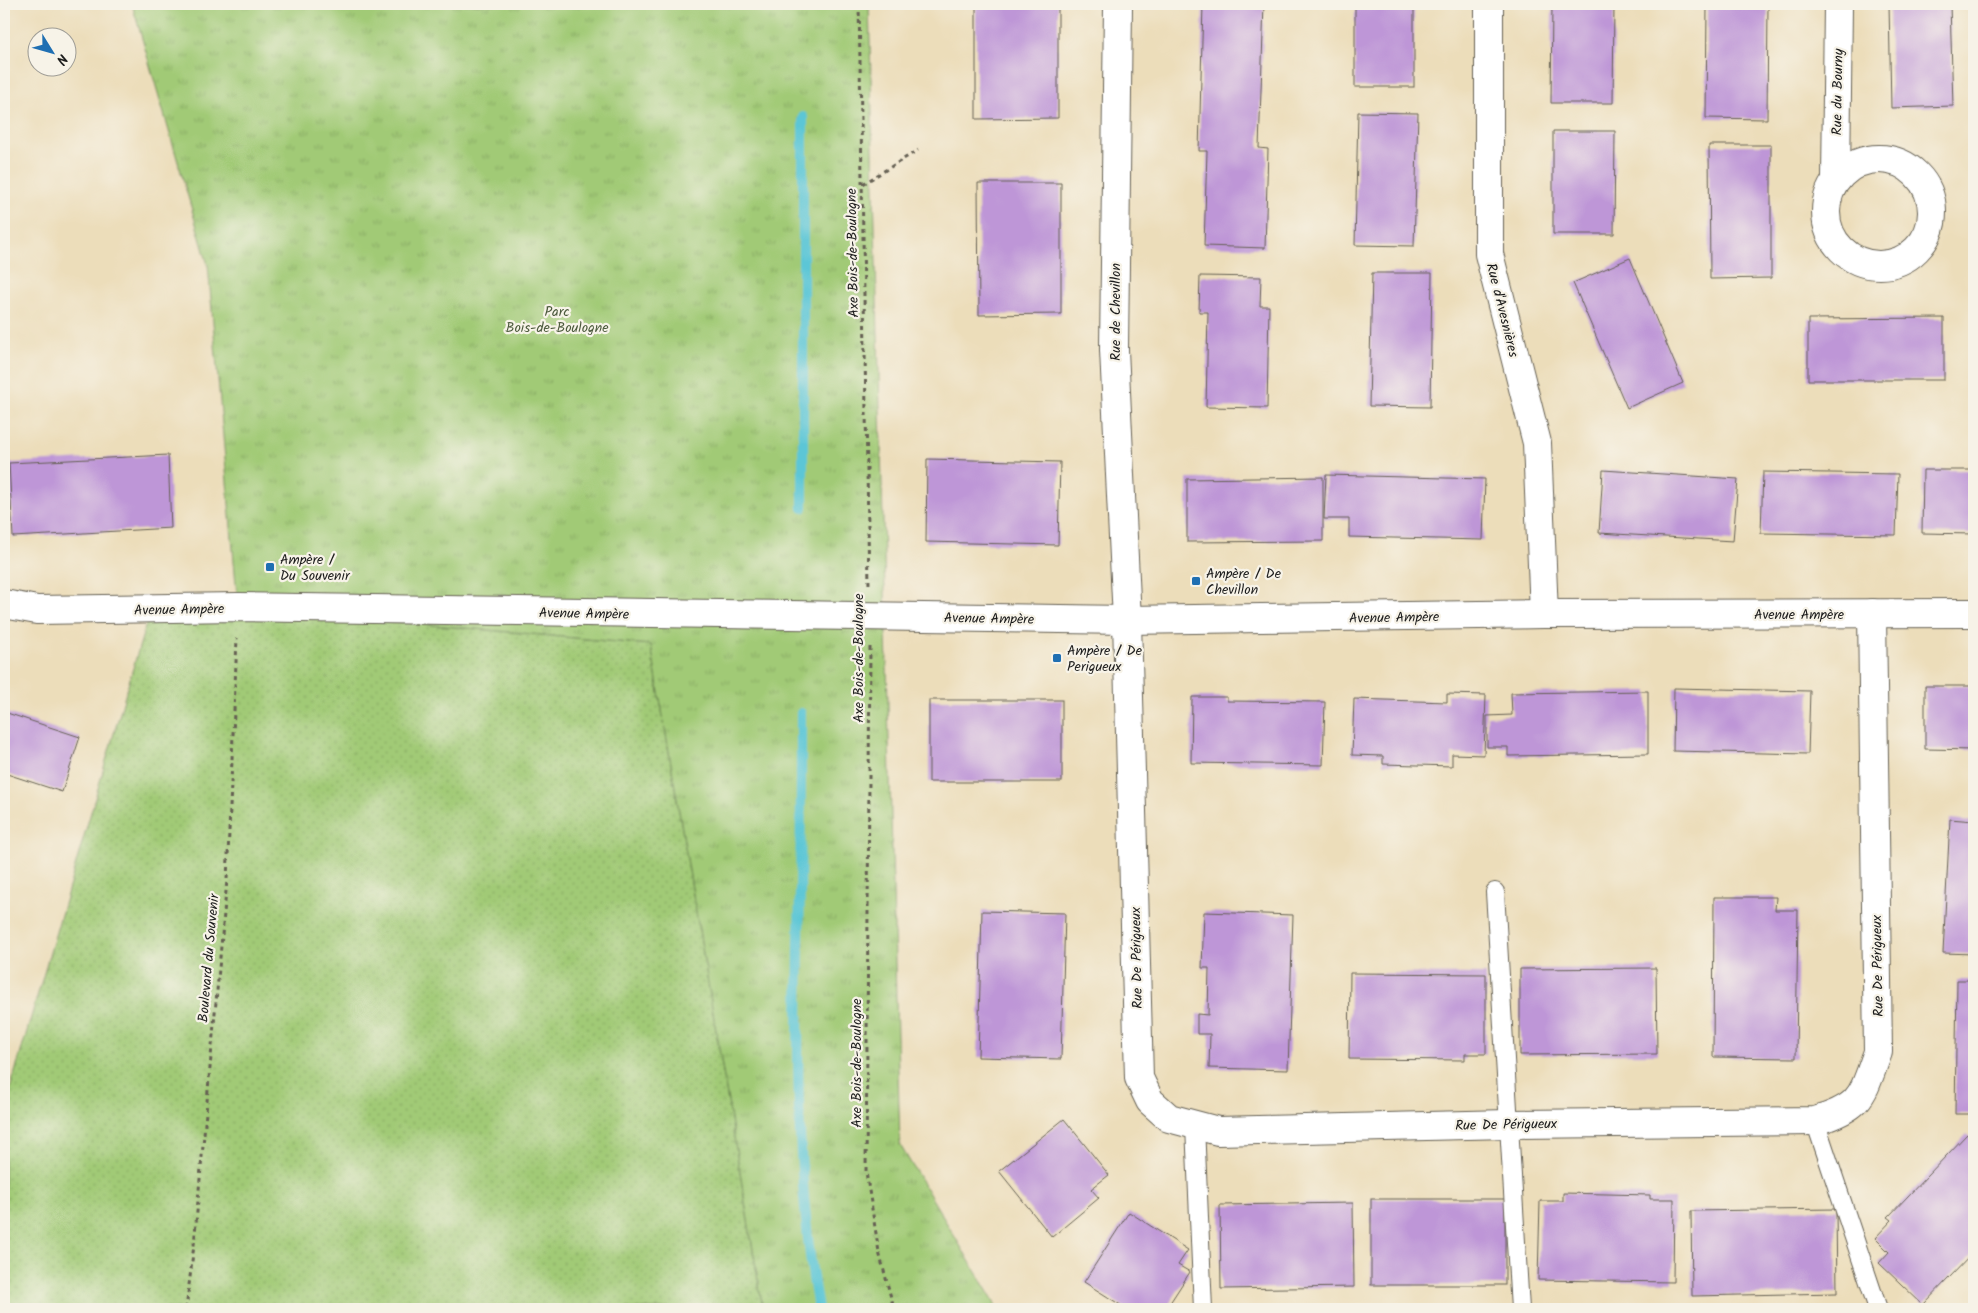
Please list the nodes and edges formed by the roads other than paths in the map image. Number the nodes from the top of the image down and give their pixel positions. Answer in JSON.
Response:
{"nodes":[{"id":1,"x":1118,"y":4,"type":"edge"},
{"id":2,"x":1489,"y":4,"type":"edge"},
{"id":3,"x":1838,"y":4,"type":"edge"},
{"id":4,"x":1836,"y":180,"type":"dead end"},
{"id":5,"x":4,"y":604,"type":"edge"},
{"id":6,"x":1872,"y":613,"type":"junction"},
{"id":7,"x":1974,"y":613,"type":"edge"},
{"id":8,"x":1544,"y":614,"type":"junction"},
{"id":9,"x":1127,"y":620,"type":"junction"},
{"id":10,"x":1495,"y":892,"type":"dead end"},
{"id":11,"x":1815,"y":1121,"type":"junction"},
{"id":12,"x":1508,"y":1124,"type":"junction"},
{"id":13,"x":1195,"y":1126,"type":"junction"},
{"id":14,"x":1203,"y":1309,"type":"edge"},
{"id":15,"x":1520,"y":1309,"type":"edge"},
{"id":16,"x":1878,"y":1309,"type":"edge"}],
"edges":[{"from":1,"to":9,"type":"street","name":"Rue de Chevillon"},
{"from":2,"to":8,"type":"street","name":"Rue d'Avesnières"},
{"from":3,"to":4,"type":"street","name":"Rue du Bourny"},
{"from":5,"to":9,"type":"street","name":"Avenue Ampère"},
{"from":6,"to":7,"type":"street","name":"Avenue Ampère"},
{"from":6,"to":8,"type":"street","name":"Avenue Ampère"},
{"from":6,"to":11,"type":"street","name":"Rue De Périgueux"},
{"from":8,"to":9,"type":"street","name":"Avenue Ampère"},
{"from":9,"to":13,"type":"street","name":"Rue De Périgueux"},
{"from":10,"to":12,"type":"lane"},
{"from":11,"to":12,"type":"street","name":"Rue De Périgueux"},
{"from":11,"to":16,"type":"lane"},
{"from":12,"to":13,"type":"street","name":"Rue De Périgueux"},
{"from":12,"to":15,"type":"lane"},
{"from":13,"to":14,"type":"lane"}]}
